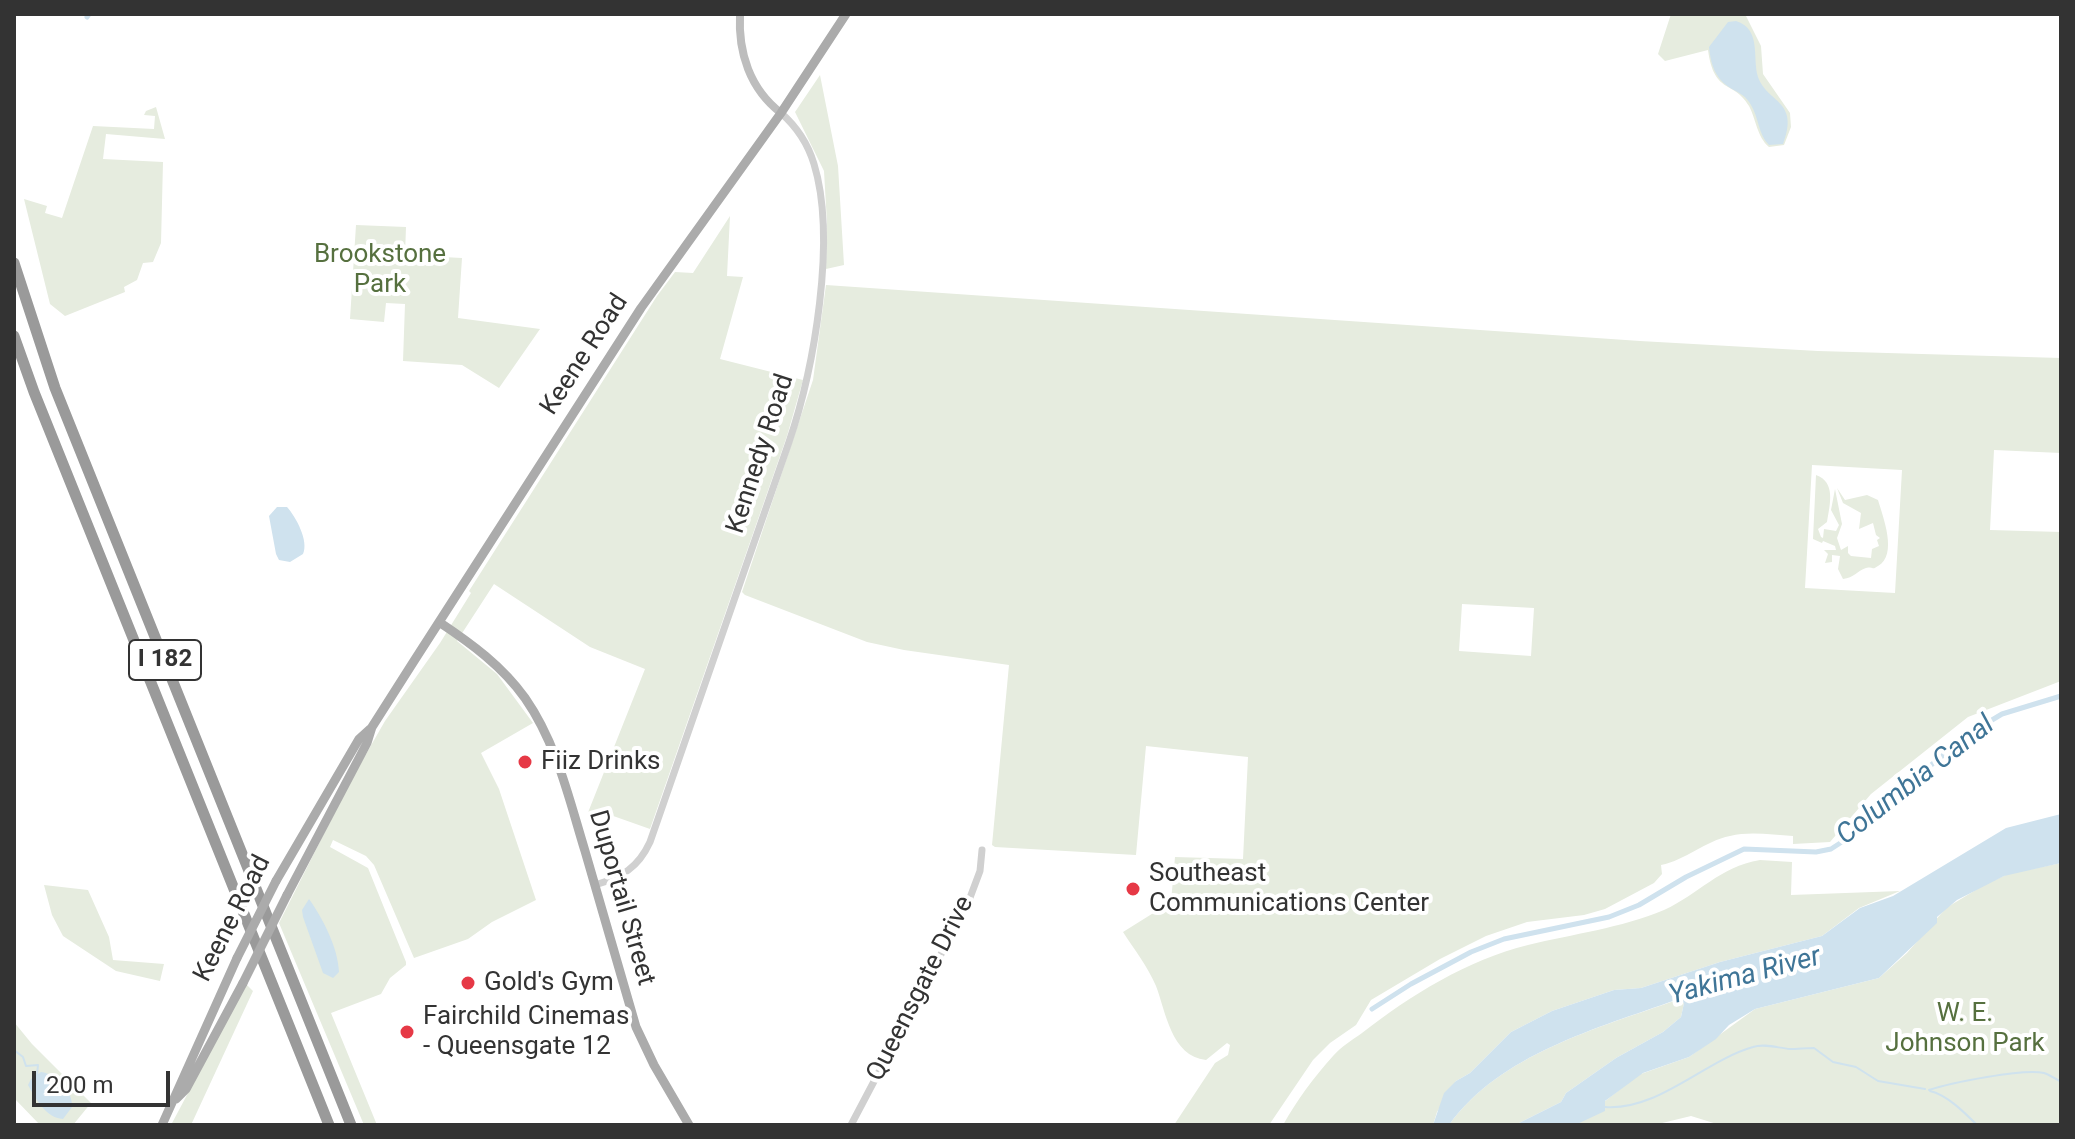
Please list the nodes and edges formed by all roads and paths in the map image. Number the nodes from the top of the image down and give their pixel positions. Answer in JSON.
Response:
{"nodes":[{"id":1,"x":740,"y":14,"type":"edge"},
{"id":2,"x":846,"y":14,"type":"edge"},
{"id":3,"x":781,"y":113,"type":"junction"},
{"id":4,"x":14,"y":263,"type":"edge"},
{"id":5,"x":14,"y":336,"type":"edge"},
{"id":6,"x":439,"y":622,"type":"junction"},
{"id":7,"x":372,"y":727,"type":"junction"},
{"id":8,"x":314,"y":813,"type":"junction"},
{"id":9,"x":310,"y":850,"type":"junction"},
{"id":10,"x":982,"y":850,"type":"dead end"},
{"id":11,"x":595,"y":885,"type":"junction"},
{"id":12,"x":323,"y":1055,"type":"junction"},
{"id":13,"x":176,"y":1099,"type":"junction"},
{"id":14,"x":328,"y":1124,"type":"edge"},
{"id":15,"x":162,"y":1125,"type":"edge"},
{"id":16,"x":351,"y":1125,"type":"edge"},
{"id":17,"x":358,"y":1125,"type":"edge"},
{"id":18,"x":689,"y":1125,"type":"edge"},
{"id":19,"x":851,"y":1125,"type":"edge"}],
"edges":[{"from":1,"to":3,"type":"main road","name":"Kennedy Road"},
{"from":2,"to":3,"type":"main road","name":"Keene Road"},
{"from":3,"to":6,"type":"main road","name":"Keene Road"},
{"from":3,"to":11,"type":"street","name":"Kennedy Road"},
{"from":4,"to":12,"type":"highway","number":"I 182"},
{"from":5,"to":14,"type":"highway","number":"I 182"},
{"from":6,"to":7,"type":"main road","name":"Keene Road"},
{"from":6,"to":11,"type":"main road","name":"Duportail Street"},
{"from":7,"to":8,"type":"main road","name":"Keene Road"},
{"from":7,"to":9,"type":"main road","name":"Keene Road"},
{"from":8,"to":9,"type":"main road"},
{"from":8,"to":13,"type":"main road","name":"Keene Road","bridge":true},
{"from":9,"to":13,"type":"main road","name":"Keene Road","bridge":true},
{"from":10,"to":19,"type":"street","name":"Queensgate Drive"},
{"from":11,"to":18,"type":"main road","name":"Duportail Street"},
{"from":12,"to":16,"type":"highway","number":"I 182"},
{"from":12,"to":17,"type":"highway"},
{"from":13,"to":15,"type":"main road","name":"Keene Road"}]}
